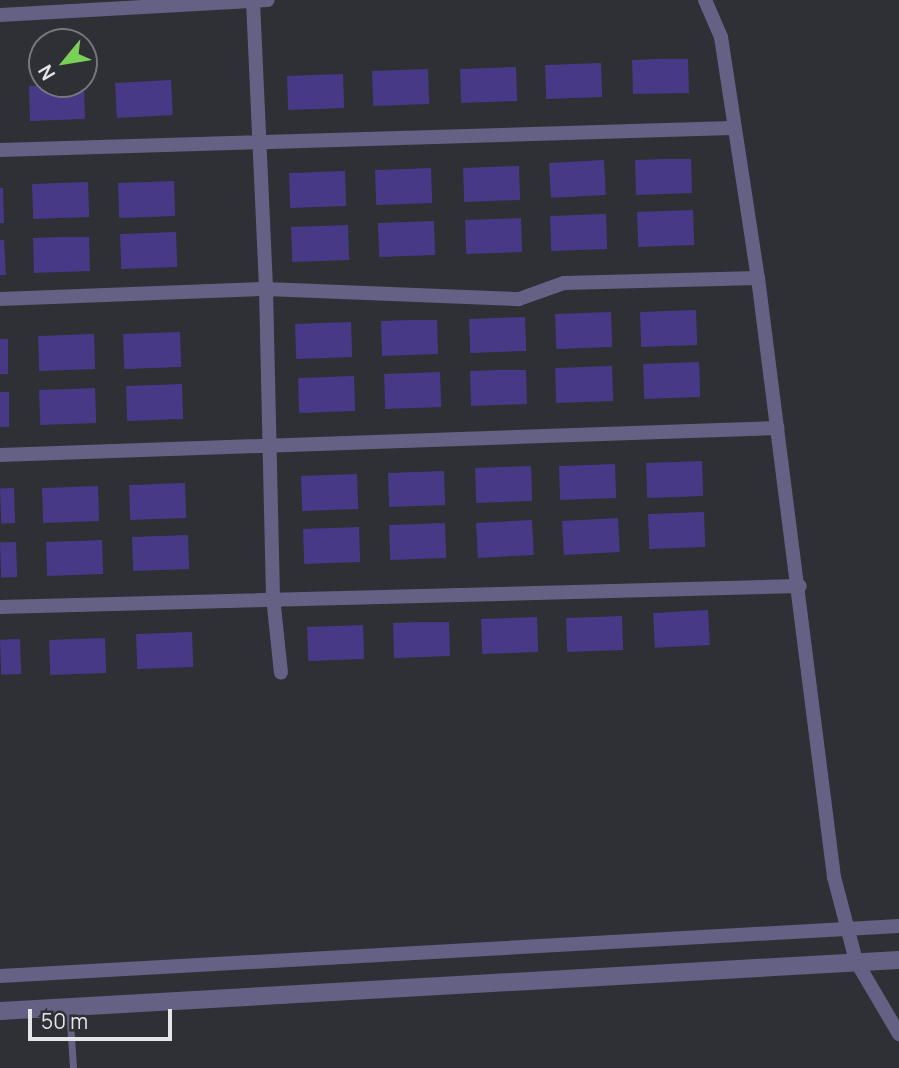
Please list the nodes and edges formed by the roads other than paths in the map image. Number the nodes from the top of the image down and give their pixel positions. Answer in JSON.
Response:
{"nodes":[{"id":1,"x":705,"y":0,"type":"edge"},
{"id":2,"x":261,"y":1,"type":"edge"},
{"id":3,"x":0,"y":15,"type":"edge"},
{"id":4,"x":732,"y":128,"type":"junction"},
{"id":5,"x":261,"y":143,"type":"junction"},
{"id":6,"x":0,"y":150,"type":"edge"},
{"id":7,"x":758,"y":278,"type":"junction"},
{"id":8,"x":266,"y":289,"type":"junction"},
{"id":9,"x":0,"y":299,"type":"edge"},
{"id":10,"x":778,"y":428,"type":"junction"},
{"id":11,"x":268,"y":443,"type":"junction"},
{"id":12,"x":0,"y":455,"type":"edge"},
{"id":13,"x":800,"y":586,"type":"junction"},
{"id":14,"x":273,"y":597,"type":"junction"},
{"id":15,"x":0,"y":607,"type":"edge"},
{"id":16,"x":281,"y":673,"type":"dead end"},
{"id":17,"x":899,"y":926,"type":"edge"},
{"id":18,"x":844,"y":927,"type":"junction"},
{"id":19,"x":899,"y":960,"type":"edge"},
{"id":20,"x":856,"y":961,"type":"junction"},
{"id":21,"x":0,"y":976,"type":"edge"},
{"id":22,"x":69,"y":1007,"type":"junction"},
{"id":23,"x":0,"y":1011,"type":"edge"},
{"id":24,"x":899,"y":1034,"type":"edge"},
{"id":25,"x":72,"y":1068,"type":"edge"}],
"edges":[{"from":1,"to":4,"type":"street"},
{"from":2,"to":3,"type":"street"},
{"from":2,"to":5,"type":"street"},
{"from":4,"to":5,"type":"street"},
{"from":4,"to":7,"type":"street"},
{"from":5,"to":6,"type":"street"},
{"from":5,"to":8,"type":"street"},
{"from":7,"to":8,"type":"street"},
{"from":7,"to":10,"type":"street"},
{"from":8,"to":9,"type":"street"},
{"from":8,"to":11,"type":"street"},
{"from":10,"to":11,"type":"street"},
{"from":10,"to":13,"type":"street"},
{"from":11,"to":12,"type":"street"},
{"from":11,"to":14,"type":"street"},
{"from":13,"to":14,"type":"street"},
{"from":13,"to":18,"type":"street"},
{"from":14,"to":15,"type":"street"},
{"from":14,"to":16,"type":"street"},
{"from":17,"to":18,"type":"street"},
{"from":18,"to":20,"type":"street"},
{"from":18,"to":21,"type":"street"},
{"from":19,"to":20,"type":"street"},
{"from":20,"to":22,"type":"street"},
{"from":20,"to":24,"type":"street"},
{"from":22,"to":23,"type":"street"},
{"from":22,"to":25,"type":"lane"}]}
